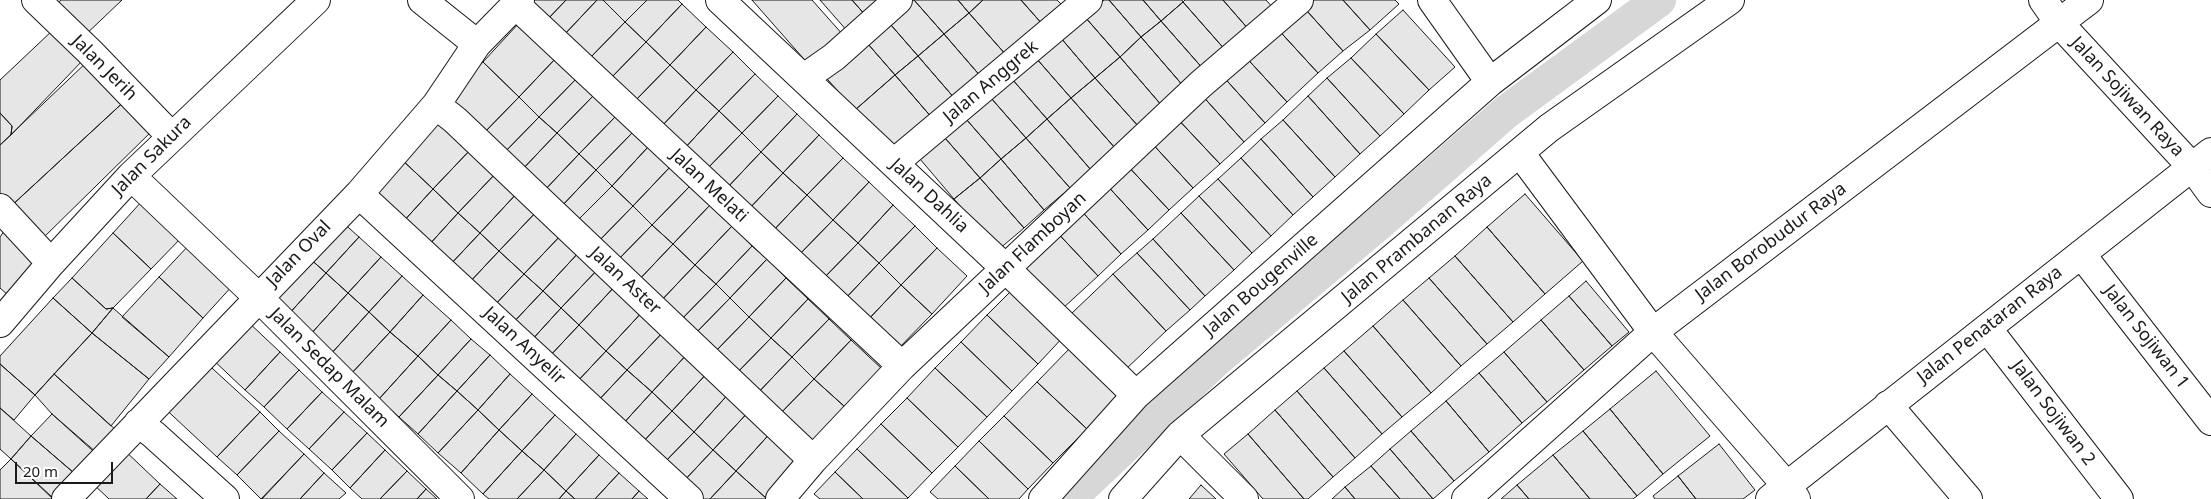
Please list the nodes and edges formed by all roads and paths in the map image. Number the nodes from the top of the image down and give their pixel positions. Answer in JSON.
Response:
{"nodes":[{"id":1,"x":36,"y":0,"type":"edge"},
{"id":2,"x":316,"y":0,"type":"edge"},
{"id":3,"x":422,"y":0,"type":"edge"},
{"id":4,"x":720,"y":0,"type":"edge"},
{"id":5,"x":898,"y":0,"type":"edge"},
{"id":6,"x":1088,"y":0,"type":"edge"},
{"id":7,"x":1299,"y":0,"type":"edge"},
{"id":8,"x":1432,"y":0,"type":"edge"},
{"id":9,"x":1597,"y":0,"type":"edge"},
{"id":10,"x":1730,"y":0,"type":"edge"},
{"id":11,"x":2043,"y":0,"type":"edge"},
{"id":12,"x":2089,"y":0,"type":"edge"},
{"id":13,"x":518,"y":3,"type":"edge"},
{"id":14,"x":2059,"y":23,"type":"junction"},
{"id":15,"x":477,"y":44,"type":"junction"},
{"id":16,"x":804,"y":78,"type":"junction"},
{"id":17,"x":1490,"y":82,"type":"junction"},
{"id":18,"x":436,"y":105,"type":"junction"},
{"id":19,"x":171,"y":136,"type":"junction"},
{"id":20,"x":1520,"y":153,"type":"junction"},
{"id":21,"x":2202,"y":160,"type":"edge"},
{"id":22,"x":894,"y":163,"type":"junction"},
{"id":23,"x":131,"y":176,"type":"junction"},
{"id":24,"x":358,"y":194,"type":"junction"},
{"id":25,"x":2211,"y":194,"type":"edge"},
{"id":26,"x":0,"y":208,"type":"edge"},
{"id":27,"x":2081,"y":254,"type":"junction"},
{"id":28,"x":51,"y":263,"type":"junction"},
{"id":29,"x":1005,"y":268,"type":"junction"},
{"id":30,"x":258,"y":297,"type":"junction"},
{"id":31,"x":0,"y":324,"type":"edge"},
{"id":32,"x":1988,"y":328,"type":"junction"},
{"id":33,"x":1653,"y":332,"type":"junction"},
{"id":34,"x":902,"y":366,"type":"junction"},
{"id":35,"x":1136,"y":395,"type":"junction"},
{"id":36,"x":1888,"y":405,"type":"junction"},
{"id":37,"x":2211,"y":421,"type":"edge"},
{"id":38,"x":138,"y":423,"type":"junction"},
{"id":39,"x":1180,"y":435,"type":"junction"},
{"id":40,"x":813,"y":460,"type":"junction"},
{"id":41,"x":1784,"y":494,"type":"edge"},
{"id":42,"x":66,"y":499,"type":"edge"},
{"id":43,"x":225,"y":499,"type":"edge"},
{"id":44,"x":460,"y":499,"type":"edge"},
{"id":45,"x":689,"y":499,"type":"edge"},
{"id":46,"x":780,"y":499,"type":"edge"},
{"id":47,"x":1043,"y":499,"type":"edge"},
{"id":48,"x":1123,"y":499,"type":"edge"},
{"id":49,"x":1244,"y":499,"type":"edge"},
{"id":50,"x":1466,"y":499,"type":"edge"},
{"id":51,"x":1968,"y":499,"type":"edge"},
{"id":52,"x":2119,"y":499,"type":"edge"}],
"edges":[{"from":1,"to":19,"type":"street","name":"Jalan Jerih"},
{"from":2,"to":19,"type":"street","name":"Jalan Sakura"},
{"from":3,"to":15,"type":"street"},
{"from":4,"to":16,"type":"street","name":"Jalan Dahlia"},
{"from":5,"to":16,"type":"street"},
{"from":6,"to":22,"type":"street","name":"Jalan Anggrek"},
{"from":7,"to":29,"type":"street","name":"Jalan Flamboyan"},
{"from":8,"to":17,"type":"street"},
{"from":9,"to":17,"type":"street","name":"Jalan Bougenville"},
{"from":10,"to":20,"type":"street","name":"Jalan Prambanan Raya"},
{"from":11,"to":14,"type":"street","name":"Jalan Sojiwan Raya"},
{"from":12,"to":14,"type":"street","name":"Jalan Borobudur Raya"},
{"from":13,"to":15,"type":"street","name":"Jalan Oval"},
{"from":13,"to":34,"type":"street","name":"Jalan Melati"},
{"from":14,"to":21,"type":"street","name":"Jalan Sojiwan Raya"},
{"from":14,"to":33,"type":"street","name":"Jalan Borobudur Raya"},
{"from":15,"to":18,"type":"street","name":"Jalan Oval"},
{"from":16,"to":22,"type":"street","name":"Jalan Dahlia"},
{"from":17,"to":35,"type":"street","name":"Jalan Bougenville"},
{"from":18,"to":24,"type":"street","name":"Jalan Oval"},
{"from":18,"to":40,"type":"street","name":"Jalan Aster"},
{"from":19,"to":23,"type":"street","name":"Jalan Sakura"},
{"from":20,"to":33,"type":"street"},
{"from":20,"to":39,"type":"street","name":"Jalan Prambanan Raya"},
{"from":21,"to":25,"type":"street","name":"Jalan Sojiwan Raya"},
{"from":21,"to":27,"type":"street","name":"Jalan Penataran Raya"},
{"from":22,"to":29,"type":"street","name":"Jalan Dahlia"},
{"from":23,"to":28,"type":"street","name":"Jalan Sakura"},
{"from":23,"to":30,"type":"street","name":"Jalan Sedap Malam"},
{"from":24,"to":30,"type":"street","name":"Jalan Oval"},
{"from":24,"to":45,"type":"street","name":"Jalan Anyelir"},
{"from":26,"to":28,"type":"street"},
{"from":27,"to":32,"type":"street","name":"Jalan Penataran Raya"},
{"from":27,"to":37,"type":"street","name":"Jalan Sojiwan 1"},
{"from":28,"to":31,"type":"street","name":"Jalan Sakura"},
{"from":29,"to":34,"type":"street","name":"Jalan Flamboyan"},
{"from":29,"to":35,"type":"street","name":"Jalan Dahlia"},
{"from":30,"to":38,"type":"street","name":"Jalan Oval"},
{"from":30,"to":44,"type":"street","name":"Jalan Sedap Malam"},
{"from":32,"to":36,"type":"street","name":"Jalan Penataran Raya"},
{"from":32,"to":52,"type":"street","name":"Jalan Sojiwan 2"},
{"from":33,"to":41,"type":"street"},
{"from":33,"to":50,"type":"street","name":"Jalan Borobudur Raya"},
{"from":34,"to":40,"type":"street","name":"Jalan Flamboyan"},
{"from":35,"to":47,"type":"street","name":"Jalan Bougenville"},
{"from":36,"to":41,"type":"street","name":"Jalan Penataran Raya"},
{"from":36,"to":51,"type":"street"},
{"from":38,"to":42,"type":"street","name":"Jalan Oval"},
{"from":38,"to":43,"type":"street"},
{"from":39,"to":48,"type":"street","name":"Jalan Prambanan Raya"},
{"from":39,"to":49,"type":"street"},
{"from":40,"to":46,"type":"street","name":"Jalan Flamboyan"}]}
